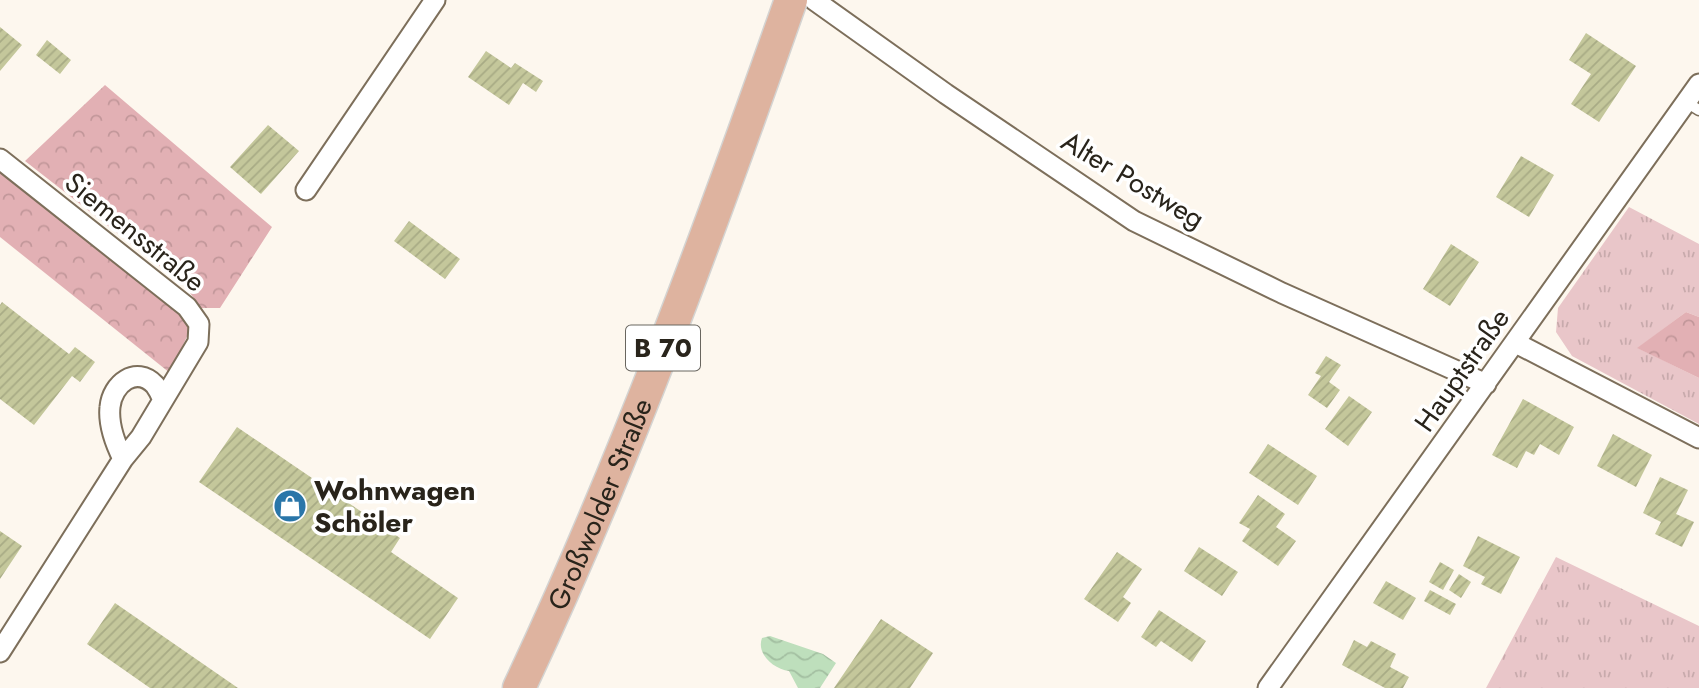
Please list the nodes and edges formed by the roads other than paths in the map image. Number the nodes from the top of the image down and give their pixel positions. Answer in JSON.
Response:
{"nodes":[{"id":1,"x":435,"y":0,"type":"edge"},
{"id":2,"x":791,"y":0,"type":"edge"},
{"id":3,"x":814,"y":0,"type":"edge"},
{"id":4,"x":1699,"y":84,"type":"edge"},
{"id":5,"x":1692,"y":106,"type":"edge"},
{"id":6,"x":0,"y":159,"type":"edge"},
{"id":7,"x":306,"y":190,"type":"dead end"},
{"id":8,"x":1516,"y":343,"type":"junction"},
{"id":9,"x":1486,"y":384,"type":"junction"},
{"id":10,"x":163,"y":400,"type":"junction"},
{"id":11,"x":1699,"y":438,"type":"edge"},
{"id":12,"x":123,"y":460,"type":"junction"},
{"id":13,"x":0,"y":652,"type":"edge"},
{"id":14,"x":519,"y":688,"type":"edge"},
{"id":15,"x":1268,"y":688,"type":"edge"}],
"edges":[{"from":1,"to":7,"type":"street"},
{"from":2,"to":14,"type":"main road","name":"Großwolder Straße","number":"B 70"},
{"from":3,"to":9,"type":"street","name":"Alter Postweg"},
{"from":4,"to":5,"type":"street","name":"Hauptstraße"},
{"from":5,"to":8,"type":"street","name":"Hauptstraße"},
{"from":6,"to":10,"type":"street","name":"Siemensstraße"},
{"from":8,"to":9,"type":"street","name":"Hauptstraße"},
{"from":8,"to":11,"type":"street"},
{"from":9,"to":15,"type":"street","name":"Hauptstraße"},
{"from":10,"to":12,"type":"street","name":"Siemensstraße"},
{"from":10,"to":12,"type":"street"},
{"from":12,"to":13,"type":"street","name":"Siemensstraße"}]}
